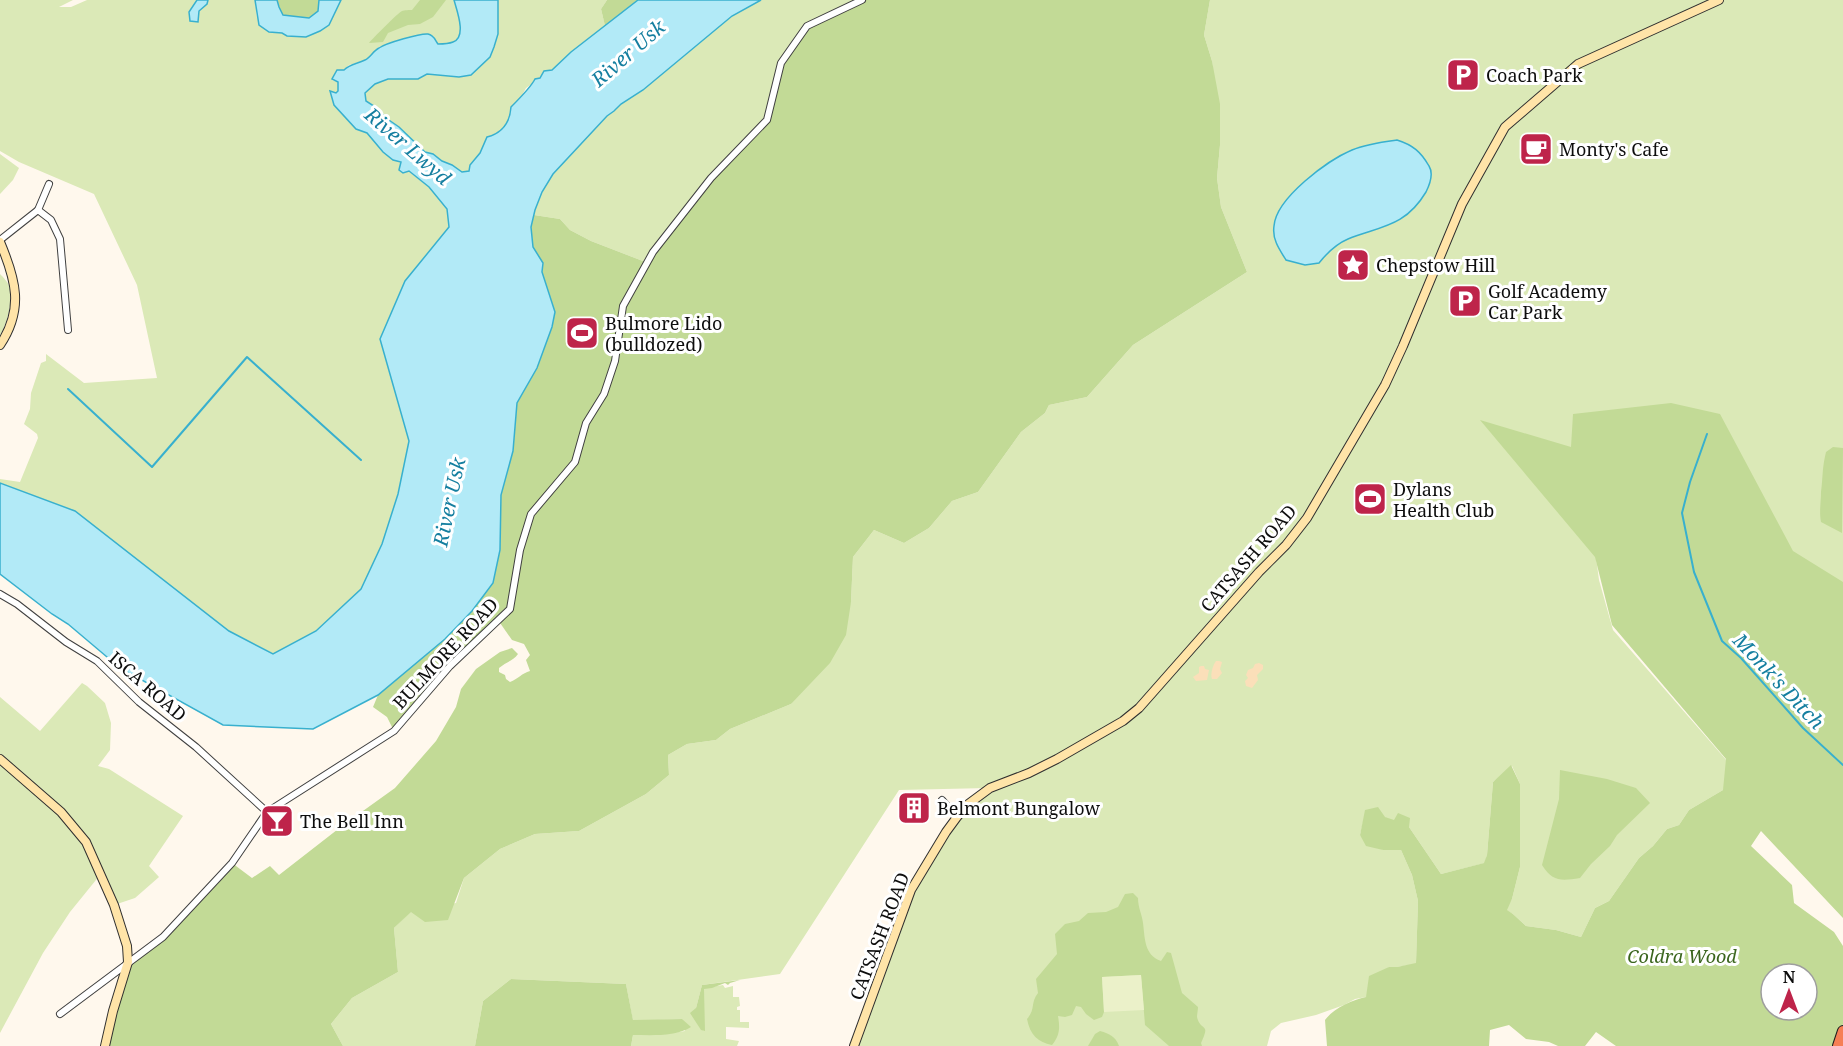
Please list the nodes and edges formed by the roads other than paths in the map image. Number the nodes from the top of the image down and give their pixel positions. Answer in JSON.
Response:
{"nodes":[{"id":1,"x":862,"y":0,"type":"edge"},
{"id":2,"x":1719,"y":0,"type":"edge"},
{"id":3,"x":49,"y":184,"type":"dead end"},
{"id":4,"x":38,"y":210,"type":"junction"},
{"id":5,"x":0,"y":241,"type":"edge"},
{"id":6,"x":68,"y":330,"type":"dead end"},
{"id":7,"x":0,"y":345,"type":"edge"},
{"id":8,"x":0,"y":594,"type":"edge"},
{"id":9,"x":0,"y":759,"type":"edge"},
{"id":10,"x":942,"y":800,"type":"dead end"},
{"id":11,"x":267,"y":812,"type":"junction"},
{"id":12,"x":957,"y":817,"type":"junction"},
{"id":13,"x":128,"y":962,"type":"junction"},
{"id":14,"x":60,"y":1014,"type":"dead end"},
{"id":15,"x":1843,"y":1031,"type":"edge"},
{"id":16,"x":105,"y":1046,"type":"edge"},
{"id":17,"x":854,"y":1046,"type":"edge"},
{"id":18,"x":1838,"y":1046,"type":"edge"}],
"edges":[{"from":1,"to":11,"type":"street","name":"BULMORE ROAD"},
{"from":2,"to":12,"type":"street","name":"CATSASH ROAD"},
{"from":3,"to":4,"type":"street"},
{"from":4,"to":5,"type":"street"},
{"from":4,"to":6,"type":"street"},
{"from":5,"to":7,"type":"street"},
{"from":8,"to":11,"type":"street","name":"ISCA ROAD"},
{"from":9,"to":13,"type":"street"},
{"from":10,"to":12,"type":"street"},
{"from":11,"to":13,"type":"street","name":"BULMORE ROAD"},
{"from":12,"to":17,"type":"street","name":"CATSASH ROAD"},
{"from":13,"to":14,"type":"street","name":"BULMORE ROAD"},
{"from":13,"to":16,"type":"street"},
{"from":15,"to":18,"type":"highway"}]}
